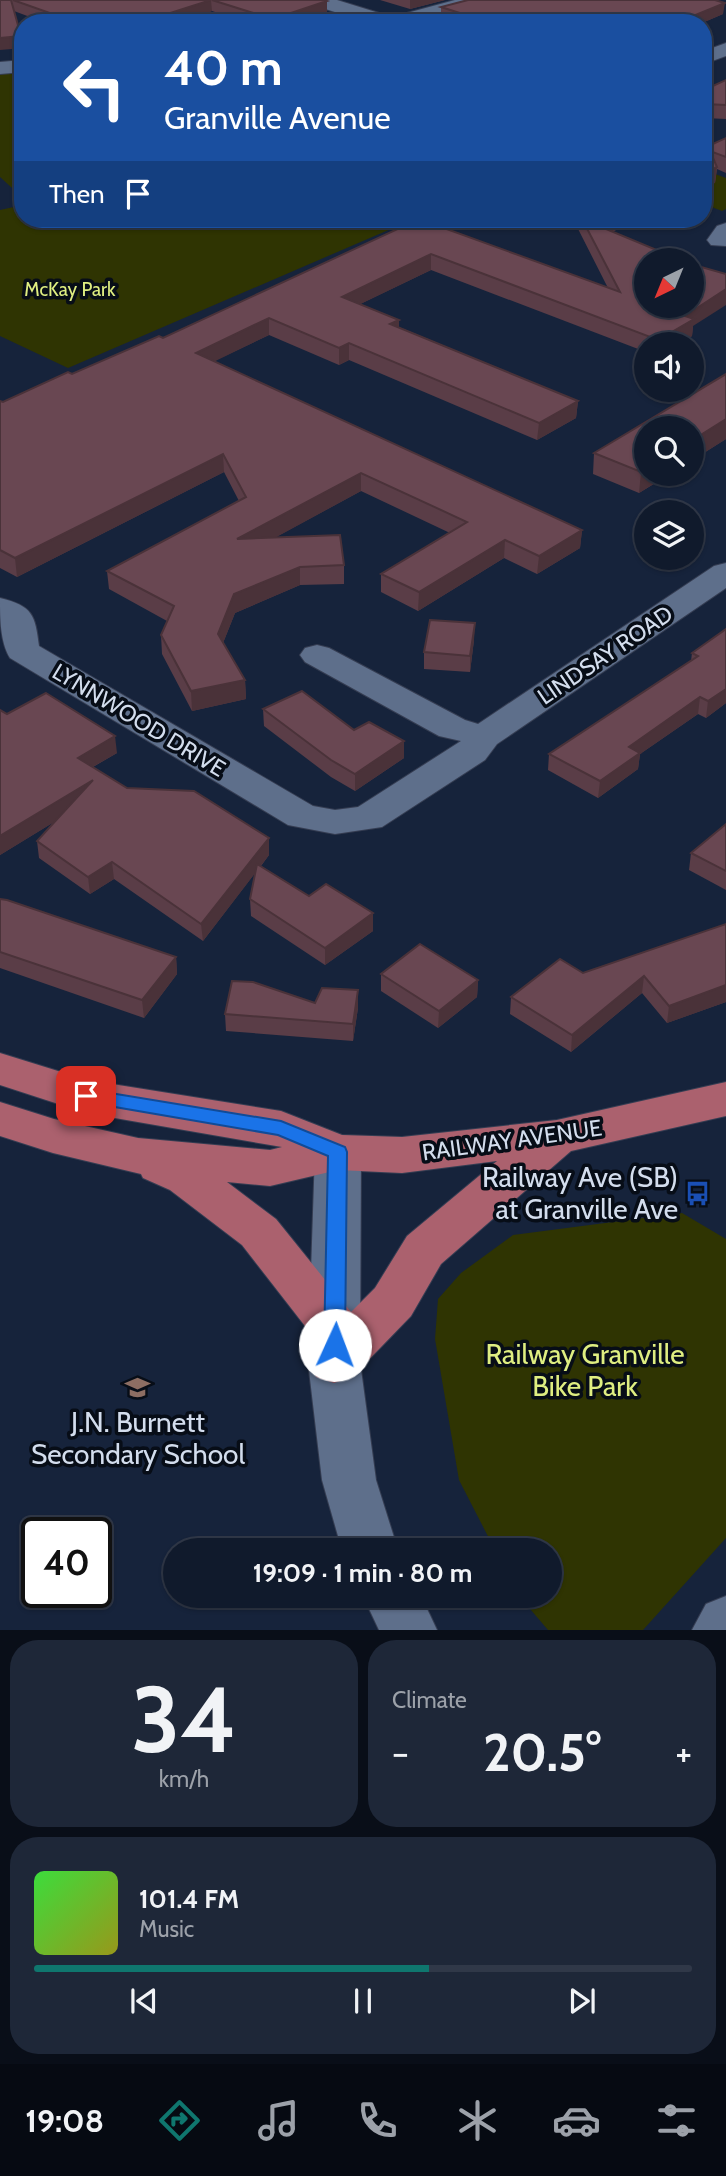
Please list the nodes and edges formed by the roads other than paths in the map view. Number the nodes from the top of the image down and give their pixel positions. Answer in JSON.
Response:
{"nodes":[{"id":1,"x":317,"y":0,"type":"edge"},
{"id":2,"x":477,"y":0,"type":"edge"},
{"id":3,"x":363,"y":14,"type":"edge"},
{"id":4,"x":425,"y":14,"type":"edge"},
{"id":5,"x":726,"y":573,"type":"edge"},
{"id":6,"x":0,"y":608,"type":"edge"},
{"id":7,"x":317,"y":655,"type":"dead end"},
{"id":8,"x":484,"y":736,"type":"junction"},
{"id":9,"x":302,"y":816,"type":"joint"},
{"id":10,"x":0,"y":1069,"type":"edge"},
{"id":11,"x":726,"y":1099,"type":"edge"},
{"id":12,"x":0,"y":1119,"type":"edge"},
{"id":13,"x":556,"y":1137,"type":"junction"},
{"id":14,"x":338,"y":1152,"type":"junction"},
{"id":15,"x":138,"y":1156,"type":"junction"},
{"id":16,"x":335,"y":1345,"type":"junction"},
{"id":17,"x":366,"y":1538,"type":"edge"},
{"id":18,"x":397,"y":1608,"type":"edge"},
{"id":19,"x":726,"y":1623,"type":"edge"},
{"id":20,"x":408,"y":1630,"type":"edge"},
{"id":21,"x":720,"y":1630,"type":"edge"}],
"edges":[{"from":1,"to":3,"type":"street"},
{"from":2,"to":4,"type":"street"},
{"from":5,"to":8,"type":"street","name":"LINDSAY ROAD"},
{"from":6,"to":9,"type":"street","name":"LYNNWOOD DRIVE"},
{"from":7,"to":8,"type":"street"},
{"from":8,"to":9,"type":"street","name":"LINDSAY ROAD"},
{"from":10,"to":14,"type":"main road"},
{"from":11,"to":13,"type":"main road","name":"RAILWAY AVENUE"},
{"from":12,"to":15,"type":"main road"},
{"from":13,"to":14,"type":"main road","name":"RAILWAY AVENUE"},
{"from":13,"to":16,"type":"main road"},
{"from":14,"to":15,"type":"main road"},
{"from":14,"to":16,"type":"street"},
{"from":15,"to":16,"type":"main road"},
{"from":16,"to":17,"type":"street"},
{"from":18,"to":20,"type":"street"},
{"from":19,"to":21,"type":"street"}]}
